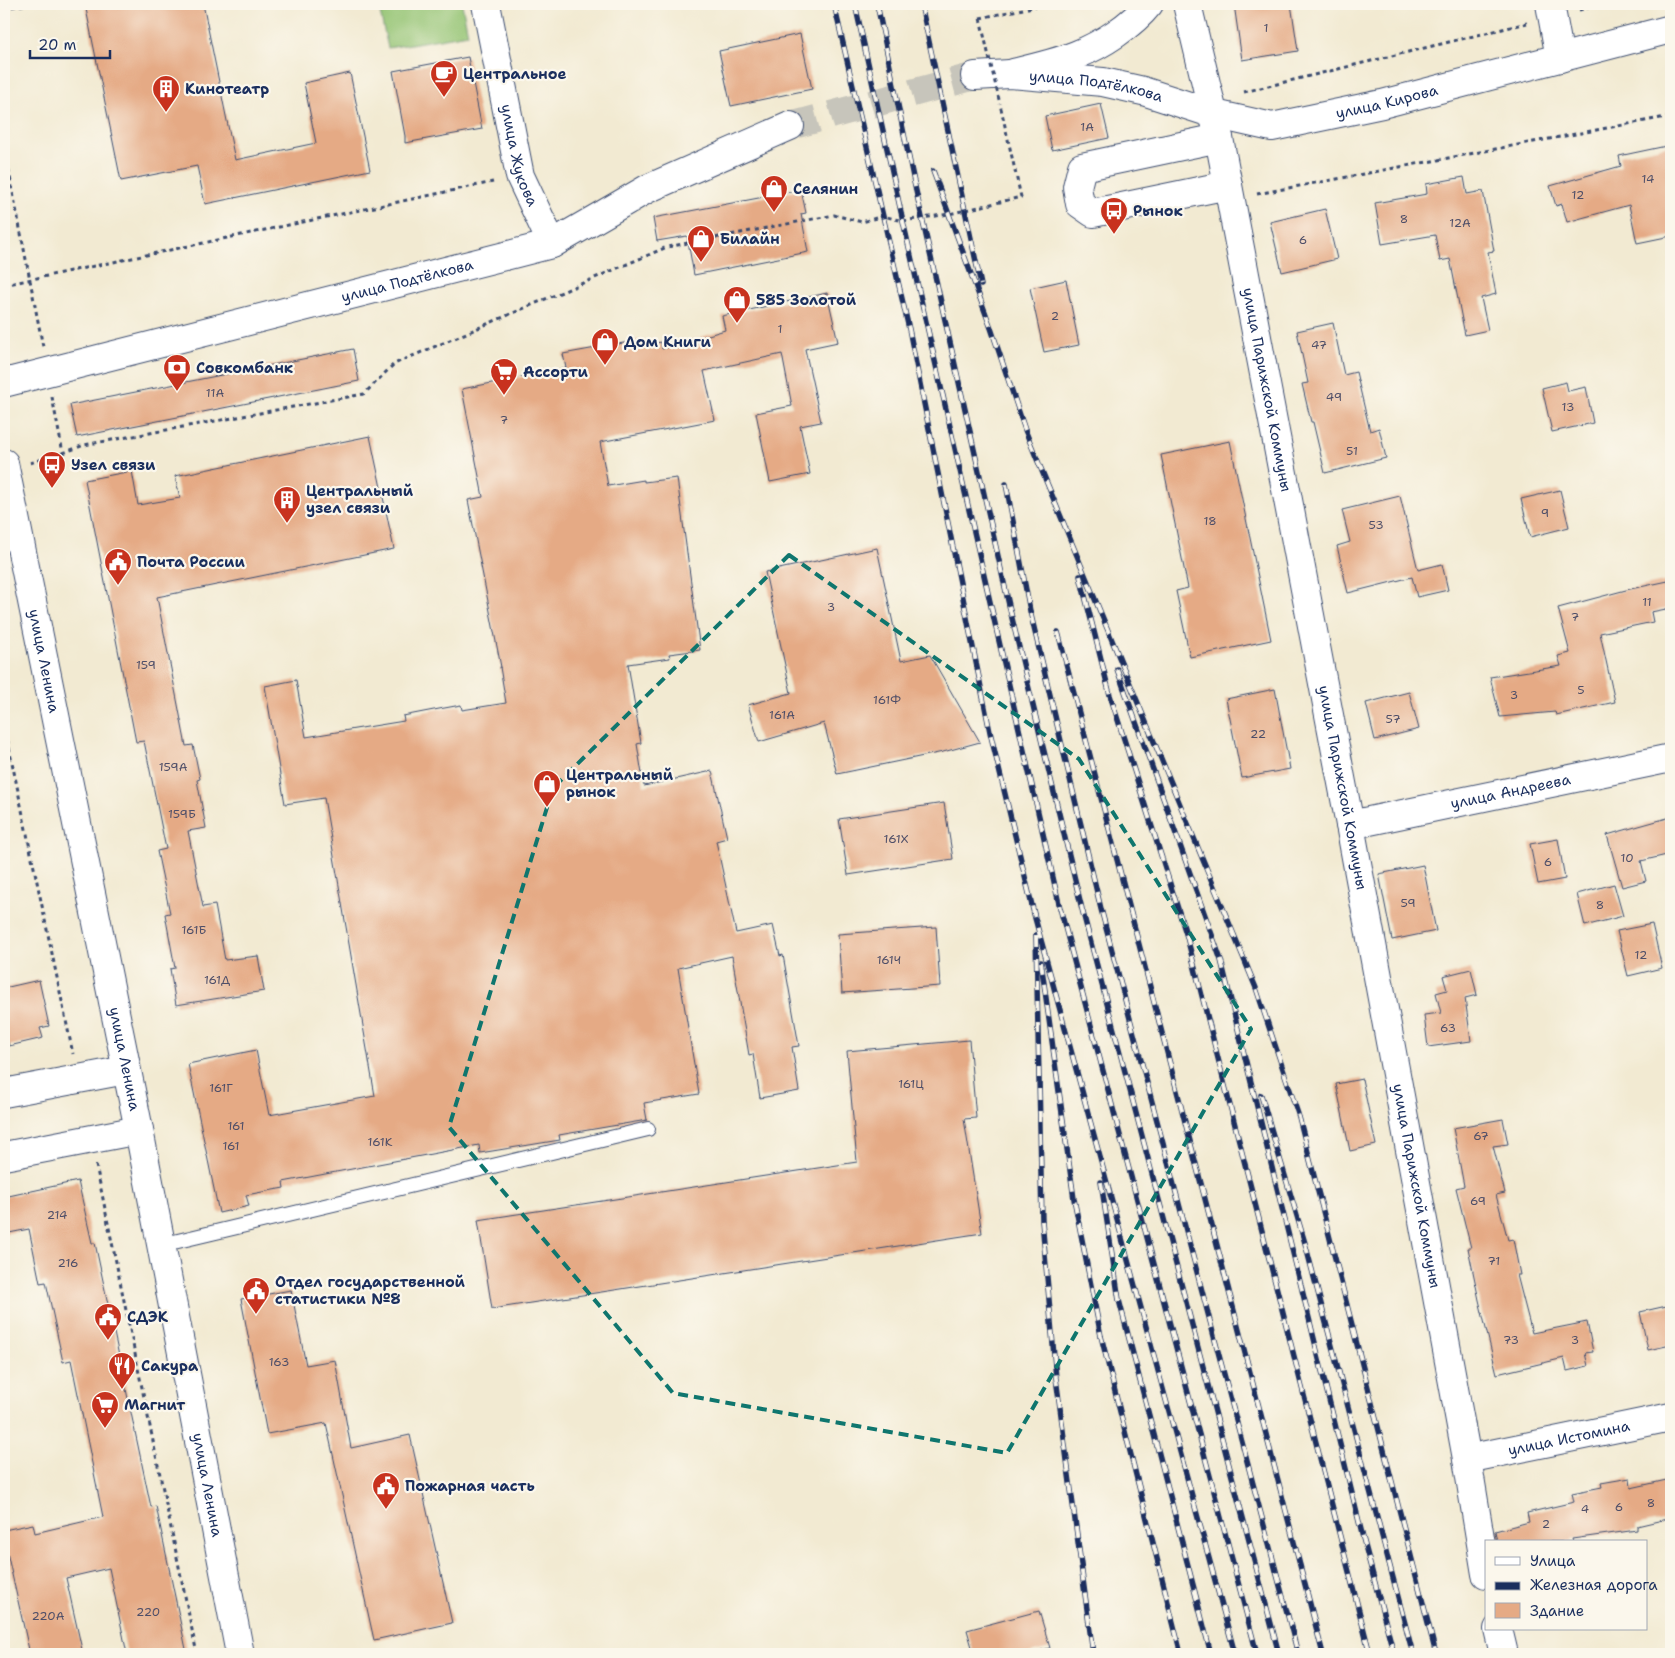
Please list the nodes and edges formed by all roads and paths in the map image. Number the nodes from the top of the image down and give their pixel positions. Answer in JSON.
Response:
{"nodes":[{"id":1,"x":29,"y":4,"type":"edge"},
{"id":2,"x":486,"y":4,"type":"edge"},
{"id":3,"x":1047,"y":4,"type":"edge"},
{"id":4,"x":1149,"y":4,"type":"edge"},
{"id":5,"x":1187,"y":4,"type":"edge"},
{"id":6,"x":1603,"y":4,"type":"edge"},
{"id":7,"x":4,"y":8,"type":"edge"},
{"id":8,"x":1551,"y":10,"type":"edge"},
{"id":9,"x":1671,"y":29,"type":"edge"},
{"id":10,"x":1560,"y":58,"type":"junction"},
{"id":11,"x":1010,"y":74,"type":"junction"},
{"id":12,"x":975,"y":76,"type":"tunnel mouth"},
{"id":13,"x":1214,"y":114,"type":"junction"},
{"id":14,"x":1671,"y":116,"type":"edge"},
{"id":15,"x":790,"y":126,"type":"tunnel mouth"},
{"id":16,"x":4,"y":146,"type":"edge"},
{"id":17,"x":520,"y":176,"type":"junction"},
{"id":18,"x":1229,"y":192,"type":"junction"},
{"id":19,"x":552,"y":244,"type":"junction"},
{"id":20,"x":30,"y":279,"type":"junction"},
{"id":21,"x":4,"y":285,"type":"edge"},
{"id":22,"x":48,"y":372,"type":"junction"},
{"id":23,"x":4,"y":383,"type":"edge"},
{"id":24,"x":63,"y":453,"type":"junction"},
{"id":25,"x":5,"y":467,"type":"edge"},
{"id":26,"x":4,"y":724,"type":"edge"},
{"id":27,"x":1671,"y":758,"type":"edge"},
{"id":28,"x":1350,"y":826,"type":"junction"},
{"id":29,"x":126,"y":1070,"type":"junction"},
{"id":30,"x":78,"y":1079,"type":"junction"},
{"id":31,"x":4,"y":1092,"type":"edge"},
{"id":32,"x":648,"y":1129,"type":"dead end"},
{"id":33,"x":139,"y":1130,"type":"junction"},
{"id":34,"x":91,"y":1140,"type":"junction"},
{"id":35,"x":4,"y":1156,"type":"edge"},
{"id":36,"x":161,"y":1245,"type":"junction"},
{"id":37,"x":1671,"y":1417,"type":"edge"},
{"id":38,"x":1467,"y":1460,"type":"junction"},
{"id":39,"x":1485,"y":1568,"type":"edge"},
{"id":40,"x":1498,"y":1630,"type":"edge"},
{"id":41,"x":197,"y":1654,"type":"edge"},
{"id":42,"x":240,"y":1654,"type":"edge"},
{"id":43,"x":1504,"y":1654,"type":"edge"}],
"edges":[{"from":1,"to":7,"type":"path"},
{"from":2,"to":17,"type":"street","name":"улица Жукова"},
{"from":3,"to":24,"type":"path","bridge":true},
{"from":4,"to":11,"type":"street"},
{"from":5,"to":13,"type":"street","name":"улица Парижской Коммуны"},
{"from":6,"to":8,"type":"path"},
{"from":8,"to":10,"type":"street"},
{"from":8,"to":13,"type":"path"},
{"from":9,"to":10,"type":"street","name":"улица Кирова"},
{"from":10,"to":13,"type":"street","name":"улица Кирова"},
{"from":11,"to":12,"type":"street","name":"улица Подтёлкова"},
{"from":11,"to":13,"type":"street","name":"улица Подтёлкова"},
{"from":13,"to":18,"type":"street","name":"улица Парижской Коммуны"},
{"from":13,"to":18,"type":"street"},
{"from":14,"to":18,"type":"path"},
{"from":15,"to":19,"type":"street","name":"улица Подтёлкова"},
{"from":16,"to":20,"type":"path"},
{"from":17,"to":19,"type":"street","name":"улица Жукова"},
{"from":17,"to":20,"type":"path"},
{"from":18,"to":28,"type":"street","name":"улица Парижской Коммуны"},
{"from":19,"to":22,"type":"street","name":"улица Подтёлкова"},
{"from":20,"to":21,"type":"path"},
{"from":20,"to":22,"type":"path"},
{"from":22,"to":23,"type":"street","name":"улица Подтёлкова"},
{"from":22,"to":24,"type":"path"},
{"from":24,"to":25,"type":"path"},
{"from":25,"to":29,"type":"street","name":"улица Ленина"},
{"from":26,"to":30,"type":"path"},
{"from":27,"to":28,"type":"street","name":"улица Андреева"},
{"from":28,"to":38,"type":"street","name":"улица Парижской Коммуны"},
{"from":29,"to":30,"type":"street"},
{"from":29,"to":33,"type":"street","name":"улица Ленина"},
{"from":30,"to":31,"type":"street"},
{"from":32,"to":36,"type":"lane"},
{"from":33,"to":34,"type":"street"},
{"from":33,"to":36,"type":"street","name":"улица Ленина"},
{"from":34,"to":35,"type":"street"},
{"from":34,"to":41,"type":"path"},
{"from":36,"to":42,"type":"street","name":"улица Ленина"},
{"from":37,"to":38,"type":"street","name":"улица Истомина"},
{"from":38,"to":39,"type":"street","name":"улица Парижской Коммуны"},
{"from":40,"to":43,"type":"street"}]}
